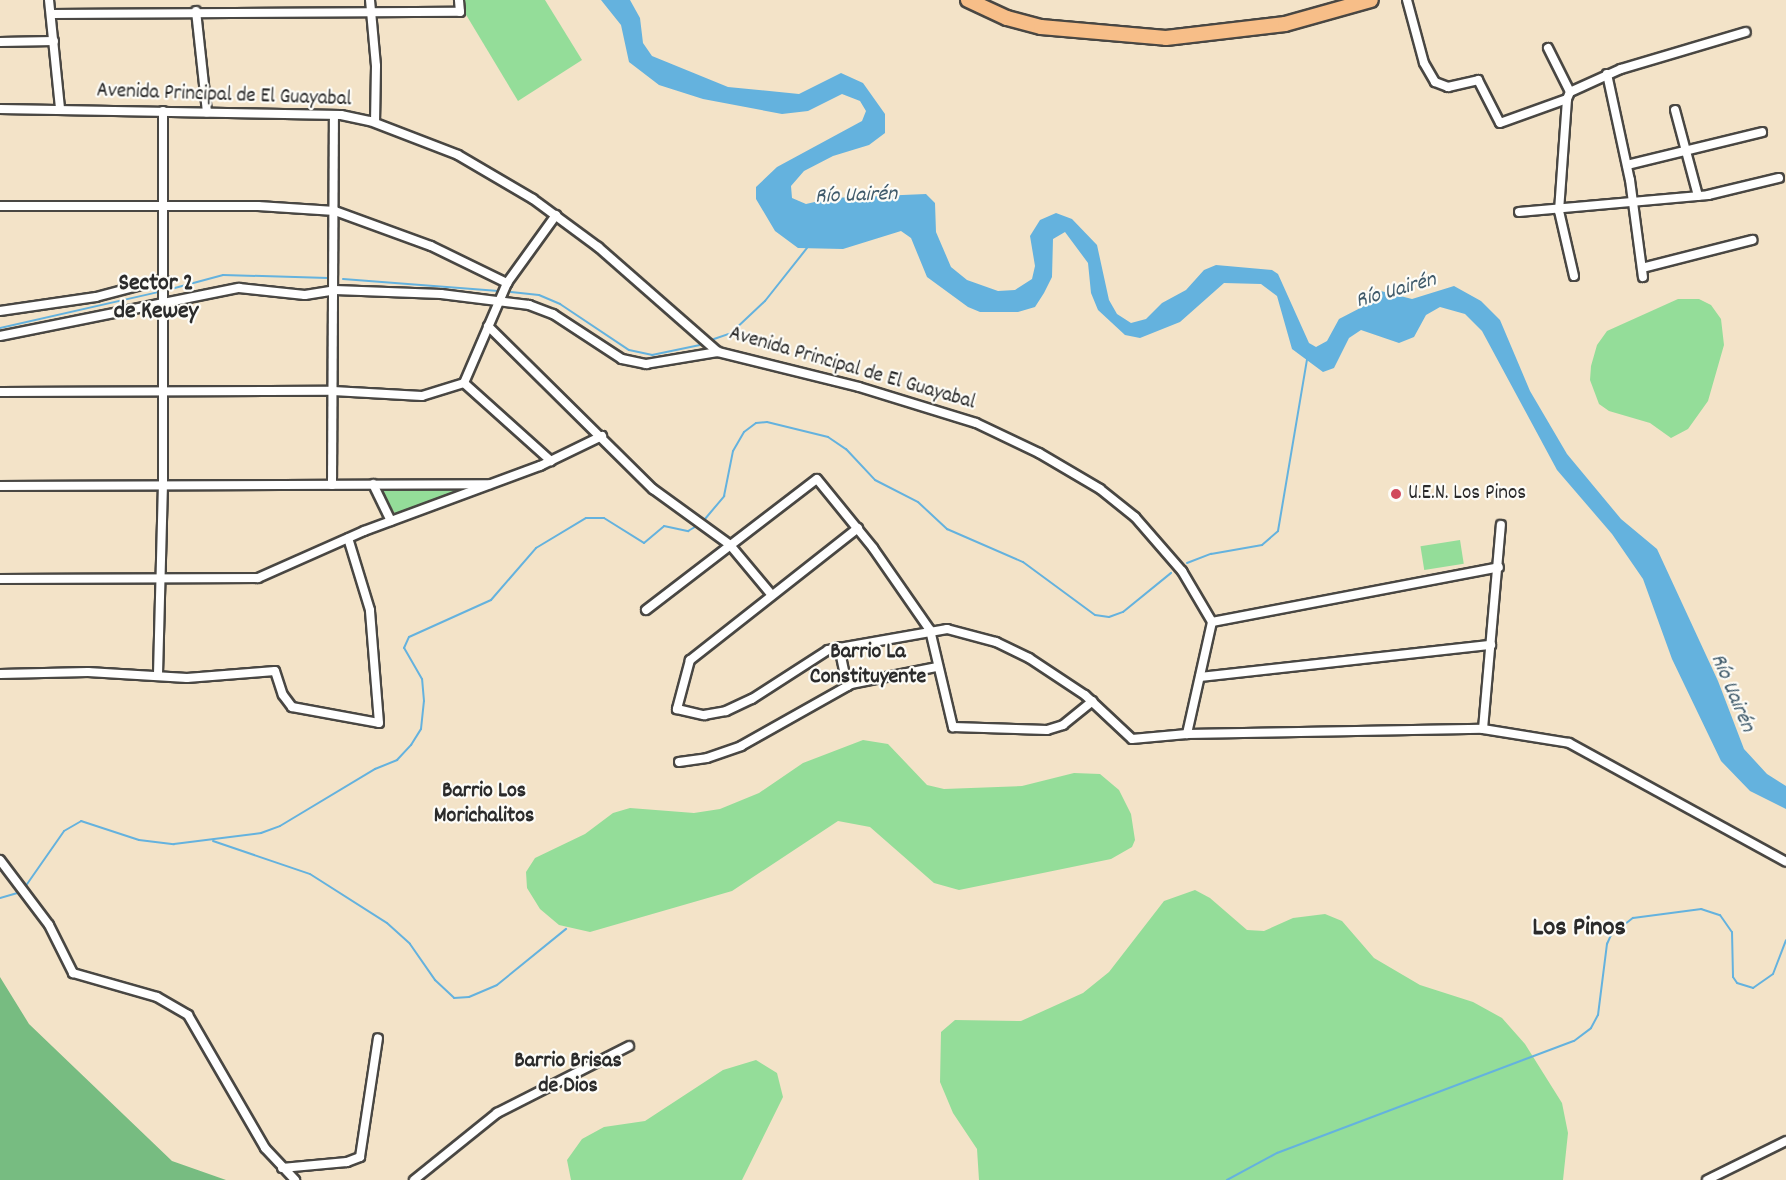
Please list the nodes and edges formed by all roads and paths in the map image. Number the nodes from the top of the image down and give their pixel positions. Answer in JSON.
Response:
{"nodes":[{"id":1,"x":49,"y":0,"type":"edge"},
{"id":2,"x":370,"y":0,"type":"edge"},
{"id":3,"x":459,"y":0,"type":"edge"},
{"id":4,"x":968,"y":0,"type":"edge"},
{"id":5,"x":1371,"y":0,"type":"edge"},
{"id":6,"x":1407,"y":0,"type":"edge"},
{"id":7,"x":196,"y":11,"type":"junction"},
{"id":8,"x":371,"y":11,"type":"junction"},
{"id":9,"x":51,"y":14,"type":"junction"},
{"id":10,"x":1746,"y":32,"type":"dead end"},
{"id":11,"x":54,"y":41,"type":"junction"},
{"id":12,"x":0,"y":42,"type":"edge"},
{"id":13,"x":1548,"y":48,"type":"dead end"},
{"id":14,"x":1607,"y":75,"type":"junction"},
{"id":15,"x":1568,"y":95,"type":"junction"},
{"id":16,"x":0,"y":109,"type":"edge"},
{"id":17,"x":60,"y":109,"type":"junction"},
{"id":18,"x":1675,"y":110,"type":"dead end"},
{"id":19,"x":163,"y":111,"type":"junction"},
{"id":20,"x":207,"y":112,"type":"junction"},
{"id":21,"x":334,"y":115,"type":"junction"},
{"id":22,"x":375,"y":122,"type":"junction"},
{"id":23,"x":1762,"y":132,"type":"dead end"},
{"id":24,"x":1685,"y":150,"type":"junction"},
{"id":25,"x":1627,"y":165,"type":"junction"},
{"id":26,"x":1779,"y":178,"type":"dead end"},
{"id":27,"x":1698,"y":196,"type":"junction"},
{"id":28,"x":1634,"y":202,"type":"junction"},
{"id":29,"x":0,"y":206,"type":"edge"},
{"id":30,"x":163,"y":206,"type":"junction"},
{"id":31,"x":1559,"y":208,"type":"junction"},
{"id":32,"x":335,"y":211,"type":"junction"},
{"id":33,"x":1519,"y":212,"type":"dead end"},
{"id":34,"x":556,"y":215,"type":"junction"},
{"id":35,"x":1752,"y":240,"type":"dead end"},
{"id":36,"x":1574,"y":276,"type":"dead end"},
{"id":37,"x":164,"y":279,"type":"junction"},
{"id":38,"x":507,"y":283,"type":"junction"},
{"id":39,"x":335,"y":290,"type":"junction"},
{"id":40,"x":500,"y":301,"type":"junction"},
{"id":41,"x":164,"y":302,"type":"junction"},
{"id":42,"x":0,"y":311,"type":"edge"},
{"id":43,"x":488,"y":326,"type":"junction"},
{"id":44,"x":0,"y":336,"type":"edge"},
{"id":45,"x":718,"y":352,"type":"junction"},
{"id":46,"x":464,"y":383,"type":"junction"},
{"id":47,"x":333,"y":391,"type":"junction"},
{"id":48,"x":0,"y":392,"type":"edge"},
{"id":49,"x":163,"y":394,"type":"junction"},
{"id":50,"x":602,"y":436,"type":"junction"},
{"id":51,"x":551,"y":461,"type":"junction"},
{"id":52,"x":373,"y":484,"type":"junction"},
{"id":53,"x":493,"y":484,"type":"junction"},
{"id":54,"x":332,"y":485,"type":"junction"},
{"id":55,"x":0,"y":486,"type":"edge"},
{"id":56,"x":163,"y":486,"type":"junction"},
{"id":57,"x":391,"y":521,"type":"junction"},
{"id":58,"x":1501,"y":525,"type":"dead end"},
{"id":59,"x":858,"y":528,"type":"junction"},
{"id":60,"x":348,"y":538,"type":"junction"},
{"id":61,"x":730,"y":546,"type":"junction"},
{"id":62,"x":1498,"y":567,"type":"junction"},
{"id":63,"x":0,"y":579,"type":"edge"},
{"id":64,"x":161,"y":579,"type":"junction"},
{"id":65,"x":771,"y":594,"type":"junction"},
{"id":66,"x":646,"y":610,"type":"dead end"},
{"id":67,"x":1212,"y":622,"type":"junction"},
{"id":68,"x":930,"y":630,"type":"junction"},
{"id":69,"x":1491,"y":645,"type":"junction"},
{"id":70,"x":839,"y":647,"type":"junction"},
{"id":71,"x":937,"y":667,"type":"junction"},
{"id":72,"x":0,"y":674,"type":"edge"},
{"id":73,"x":158,"y":674,"type":"junction"},
{"id":74,"x":1200,"y":677,"type":"junction"},
{"id":75,"x":847,"y":686,"type":"junction"},
{"id":76,"x":1093,"y":701,"type":"junction"},
{"id":77,"x":1483,"y":729,"type":"junction"},
{"id":78,"x":1187,"y":734,"type":"junction"},
{"id":79,"x":679,"y":762,"type":"dead end"},
{"id":80,"x":0,"y":860,"type":"edge"},
{"id":81,"x":1786,"y":862,"type":"edge"},
{"id":82,"x":378,"y":1038,"type":"dead end"},
{"id":83,"x":629,"y":1046,"type":"dead end"},
{"id":84,"x":1786,"y":1141,"type":"edge"},
{"id":85,"x":282,"y":1168,"type":"junction"},
{"id":86,"x":295,"y":1180,"type":"edge"},
{"id":87,"x":414,"y":1180,"type":"edge"},
{"id":88,"x":1707,"y":1180,"type":"edge"}],
"edges":[{"from":1,"to":9,"type":"street"},
{"from":2,"to":8,"type":"street"},
{"from":3,"to":8,"type":"street"},
{"from":4,"to":5,"type":"highway"},
{"from":6,"to":15,"type":"street"},
{"from":7,"to":8,"type":"street"},
{"from":7,"to":9,"type":"street"},
{"from":7,"to":20,"type":"street"},
{"from":8,"to":22,"type":"street"},
{"from":9,"to":11,"type":"street"},
{"from":10,"to":14,"type":"street"},
{"from":11,"to":12,"type":"street"},
{"from":11,"to":17,"type":"street"},
{"from":13,"to":15,"type":"street"},
{"from":14,"to":15,"type":"street"},
{"from":14,"to":25,"type":"street"},
{"from":15,"to":31,"type":"street"},
{"from":16,"to":17,"type":"street","name":"Avenida Principal de El Guayabal"},
{"from":17,"to":19,"type":"street","name":"Avenida Principal de El Guayabal"},
{"from":18,"to":24,"type":"street"},
{"from":19,"to":20,"type":"street","name":"Avenida Principal de El Guayabal"},
{"from":19,"to":30,"type":"street"},
{"from":20,"to":21,"type":"street","name":"Avenida Principal de El Guayabal"},
{"from":21,"to":22,"type":"street","name":"Avenida Principal de El Guayabal"},
{"from":21,"to":32,"type":"street"},
{"from":22,"to":34,"type":"street","name":"Avenida Principal de El Guayabal"},
{"from":23,"to":24,"type":"street"},
{"from":24,"to":25,"type":"street"},
{"from":24,"to":27,"type":"street"},
{"from":25,"to":28,"type":"street"},
{"from":26,"to":27,"type":"street"},
{"from":27,"to":28,"type":"street"},
{"from":28,"to":31,"type":"street"},
{"from":28,"to":35,"type":"street"},
{"from":29,"to":30,"type":"street"},
{"from":30,"to":32,"type":"street"},
{"from":30,"to":37,"type":"street"},
{"from":31,"to":33,"type":"street"},
{"from":31,"to":36,"type":"street"},
{"from":32,"to":38,"type":"street"},
{"from":32,"to":39,"type":"street"},
{"from":34,"to":38,"type":"street"},
{"from":34,"to":45,"type":"street","name":"Avenida Principal de El Guayabal"},
{"from":37,"to":41,"type":"street"},
{"from":37,"to":42,"type":"street"},
{"from":38,"to":40,"type":"street"},
{"from":39,"to":40,"type":"street"},
{"from":39,"to":41,"type":"street"},
{"from":39,"to":47,"type":"street"},
{"from":40,"to":43,"type":"street"},
{"from":40,"to":45,"type":"street"},
{"from":41,"to":44,"type":"street"},
{"from":41,"to":49,"type":"street"},
{"from":43,"to":46,"type":"street"},
{"from":43,"to":50,"type":"street"},
{"from":45,"to":67,"type":"street","name":"Avenida Principal de El Guayabal"},
{"from":46,"to":47,"type":"street"},
{"from":46,"to":51,"type":"street"},
{"from":47,"to":49,"type":"street"},
{"from":47,"to":54,"type":"street"},
{"from":48,"to":49,"type":"street"},
{"from":49,"to":56,"type":"street"},
{"from":50,"to":51,"type":"street"},
{"from":50,"to":61,"type":"street"},
{"from":51,"to":53,"type":"street"},
{"from":52,"to":53,"type":"street"},
{"from":52,"to":54,"type":"street"},
{"from":52,"to":57,"type":"street"},
{"from":53,"to":57,"type":"street"},
{"from":54,"to":56,"type":"street"},
{"from":55,"to":56,"type":"street"},
{"from":56,"to":64,"type":"street"},
{"from":57,"to":60,"type":"street"},
{"from":58,"to":62,"type":"street"},
{"from":59,"to":61,"type":"street"},
{"from":59,"to":65,"type":"street"},
{"from":59,"to":68,"type":"street"},
{"from":60,"to":64,"type":"street"},
{"from":60,"to":73,"type":"street"},
{"from":61,"to":65,"type":"street"},
{"from":61,"to":66,"type":"street"},
{"from":62,"to":67,"type":"street"},
{"from":62,"to":69,"type":"street"},
{"from":63,"to":64,"type":"street"},
{"from":64,"to":73,"type":"street"},
{"from":65,"to":70,"type":"street"},
{"from":67,"to":74,"type":"street"},
{"from":68,"to":70,"type":"street"},
{"from":68,"to":71,"type":"street"},
{"from":68,"to":76,"type":"street"},
{"from":69,"to":74,"type":"street"},
{"from":69,"to":77,"type":"street"},
{"from":70,"to":75,"type":"street"},
{"from":71,"to":75,"type":"street"},
{"from":71,"to":76,"type":"street"},
{"from":72,"to":73,"type":"street"},
{"from":74,"to":78,"type":"street"},
{"from":75,"to":79,"type":"street"},
{"from":76,"to":78,"type":"street"},
{"from":77,"to":78,"type":"street"},
{"from":77,"to":81,"type":"street"},
{"from":80,"to":85,"type":"street"},
{"from":82,"to":85,"type":"street"},
{"from":83,"to":87,"type":"street"},
{"from":84,"to":88,"type":"street"},
{"from":85,"to":86,"type":"street"}]}
